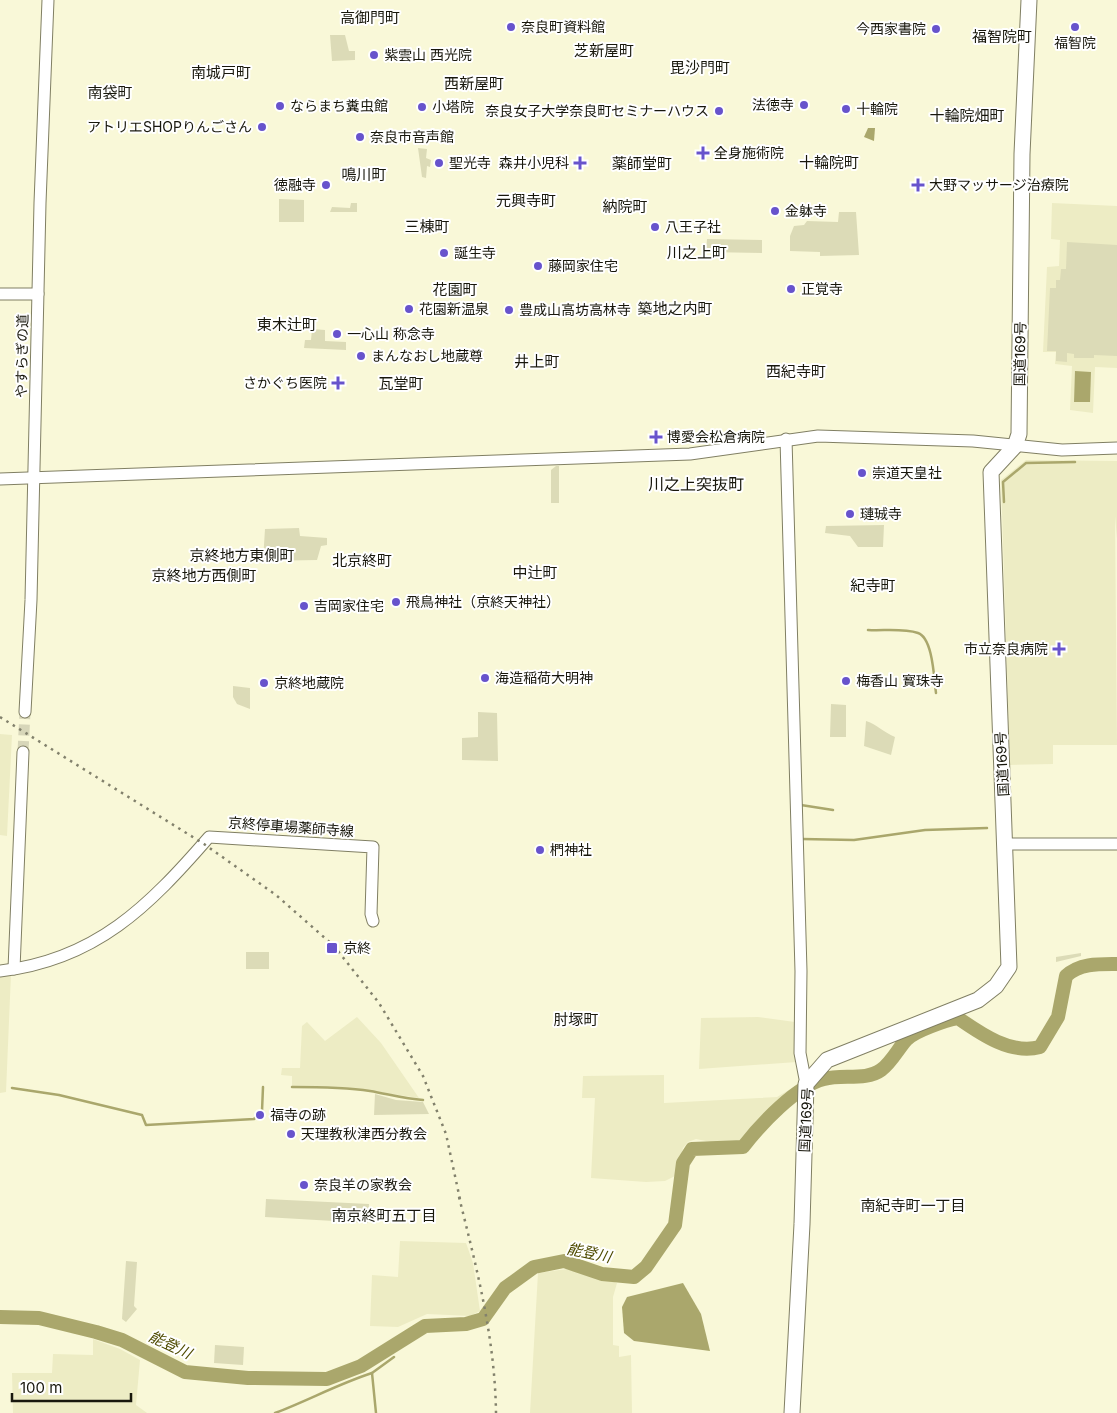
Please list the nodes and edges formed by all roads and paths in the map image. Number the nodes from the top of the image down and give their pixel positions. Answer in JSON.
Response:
{"nodes":[{"id":1,"x":48,"y":0,"type":"edge"},
{"id":2,"x":1029,"y":0,"type":"edge"},
{"id":3,"x":0,"y":294,"type":"edge"},
{"id":4,"x":38,"y":294,"type":"junction"},
{"id":5,"x":786,"y":439,"type":"junction"},
{"id":6,"x":1015,"y":446,"type":"junction"},
{"id":7,"x":1117,"y":448,"type":"edge"},
{"id":8,"x":35,"y":478,"type":"junction"},
{"id":9,"x":0,"y":479,"type":"edge"},
{"id":10,"x":25,"y":712,"type":"tunnel mouth"},
{"id":11,"x":23,"y":752,"type":"tunnel mouth"},
{"id":12,"x":1006,"y":844,"type":"junction"},
{"id":13,"x":1117,"y":844,"type":"edge"},
{"id":14,"x":373,"y":920,"type":"dead end"},
{"id":15,"x":14,"y":969,"type":"junction"},
{"id":16,"x":0,"y":970,"type":"edge"},
{"id":17,"x":806,"y":1084,"type":"junction"},
{"id":18,"x":792,"y":1413,"type":"edge"}],
"edges":[{"from":1,"to":4,"type":"street","name":"やすらぎの道"},
{"from":2,"to":6,"type":"highway","name":"国道169号"},
{"from":3,"to":4,"type":"street"},
{"from":4,"to":8,"type":"street","name":"やすらぎの道"},
{"from":5,"to":6,"type":"street"},
{"from":5,"to":8,"type":"street"},
{"from":5,"to":17,"type":"street"},
{"from":6,"to":7,"type":"street"},
{"from":6,"to":12,"type":"highway","name":"国道169号"},
{"from":8,"to":9,"type":"street"},
{"from":8,"to":10,"type":"street","name":"やすらぎの道"},
{"from":11,"to":15,"type":"street"},
{"from":12,"to":13,"type":"street"},
{"from":12,"to":17,"type":"highway","name":"国道169号"},
{"from":14,"to":15,"type":"street","name":"京終停車場薬師寺線"},
{"from":15,"to":16,"type":"street","name":"京終停車場薬師寺線"},
{"from":17,"to":18,"type":"highway","name":"国道169号"}]}
